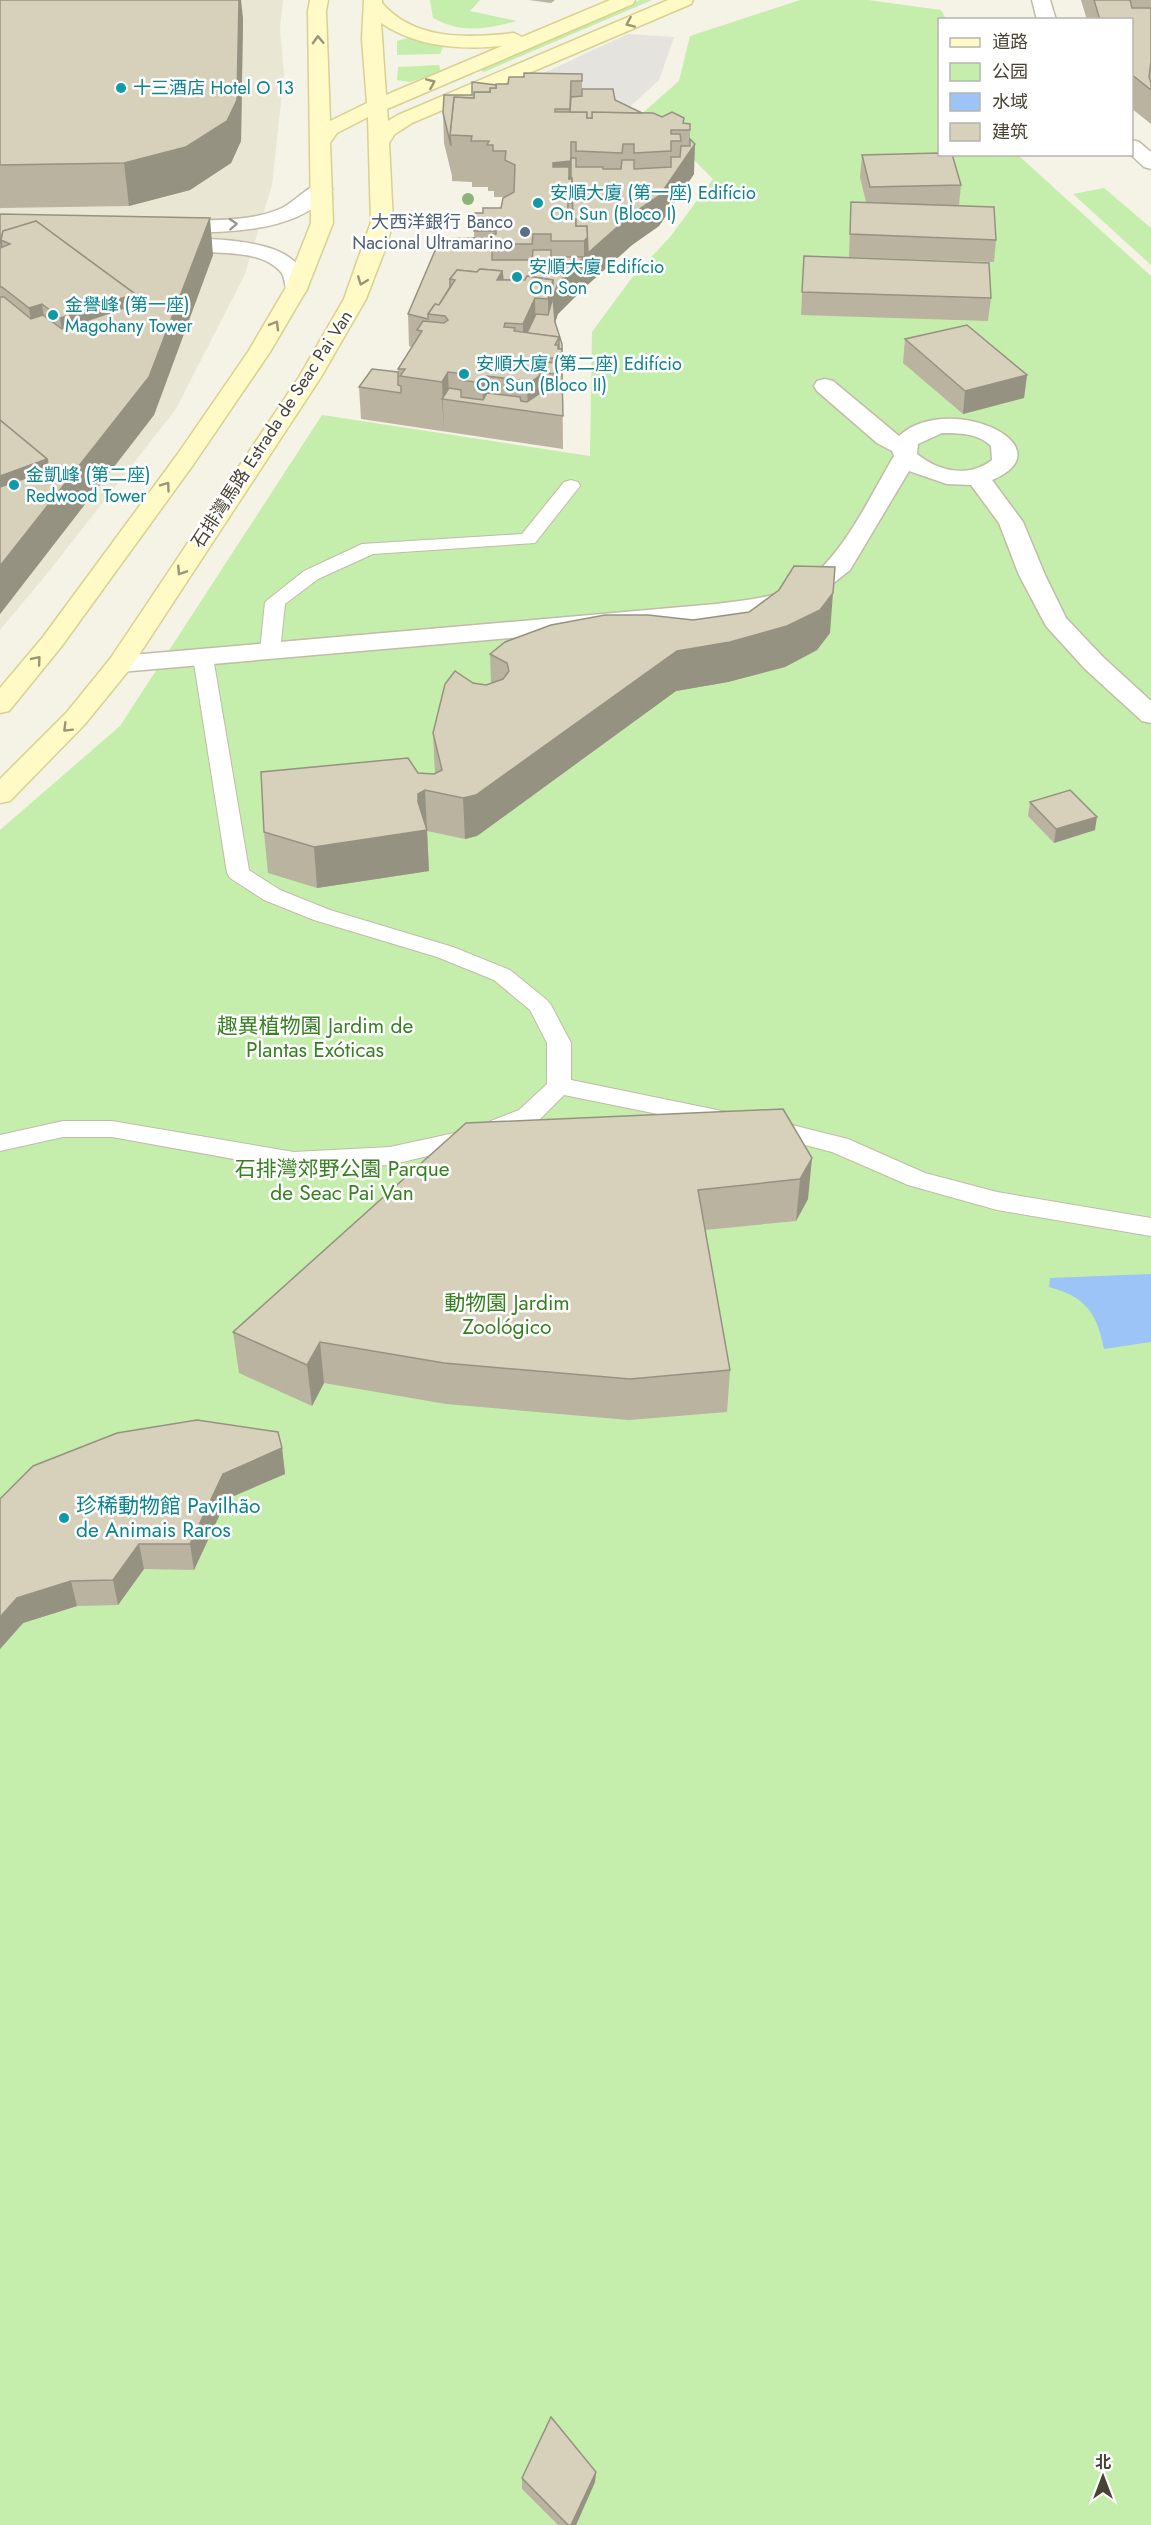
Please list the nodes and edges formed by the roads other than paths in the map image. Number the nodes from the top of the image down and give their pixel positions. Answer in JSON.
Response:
{"nodes":[{"id":1,"x":319,"y":0,"type":"edge"},
{"id":2,"x":626,"y":0,"type":"edge"},
{"id":3,"x":684,"y":0,"type":"edge"},
{"id":4,"x":1041,"y":0,"type":"edge"},
{"id":5,"x":373,"y":2,"type":"edge"},
{"id":6,"x":1046,"y":18,"type":"edge"},
{"id":7,"x":554,"y":31,"type":"junction"},
{"id":8,"x":319,"y":79,"type":"junction"},
{"id":9,"x":453,"y":100,"type":"junction"},
{"id":10,"x":377,"y":106,"type":"junction"},
{"id":11,"x":321,"y":141,"type":"junction"},
{"id":12,"x":379,"y":142,"type":"junction"},
{"id":13,"x":1133,"y":148,"type":"edge"},
{"id":14,"x":1151,"y":163,"type":"edge"},
{"id":15,"x":322,"y":189,"type":"junction"},
{"id":16,"x":296,"y":289,"type":"junction"},
{"id":17,"x":825,"y":386,"type":"dead end"},
{"id":18,"x":905,"y":452,"type":"junction"},
{"id":19,"x":977,"y":476,"type":"junction"},
{"id":20,"x":571,"y":486,"type":"dead end"},
{"id":21,"x":270,"y":651,"type":"junction"},
{"id":22,"x":203,"y":657,"type":"junction"},
{"id":23,"x":120,"y":664,"type":"junction"},
{"id":24,"x":0,"y":705,"type":"edge"},
{"id":25,"x":1151,"y":715,"type":"edge"},
{"id":26,"x":0,"y":795,"type":"edge"},
{"id":27,"x":559,"y":1086,"type":"junction"},
{"id":28,"x":0,"y":1143,"type":"edge"},
{"id":29,"x":1151,"y":1227,"type":"edge"}],
"edges":[{"from":8,"to":1,"type":"main road","one_way":true},
{"from":2,"to":7,"type":"main road"},
{"from":3,"to":9,"type":"main road","one_way":true},
{"from":4,"to":6,"type":"street"},
{"from":5,"to":7,"type":"main road"},
{"from":5,"to":10,"type":"main road","name":"石排灣馬路 Estrada de Seac Pai Van"},
{"from":10,"to":7,"type":"main road","one_way":true},
{"from":8,"to":10,"type":"main road"},
{"from":8,"to":11,"type":"main road"},
{"from":9,"to":10,"type":"main road"},
{"from":9,"to":12,"type":"main road"},
{"from":10,"to":11,"type":"main road"},
{"from":10,"to":12,"type":"main road","name":"石排灣馬路 Estrada de Seac Pai Van"},
{"from":11,"to":15,"type":"main road"},
{"from":12,"to":23,"type":"main road","name":"石排灣馬路 Estrada de Seac Pai Van","one_way":true},
{"from":13,"to":14,"type":"street"},
{"from":15,"to":16,"type":"main road"},
{"from":16,"to":15,"type":"street","one_way":true},
{"from":24,"to":16,"type":"main road","one_way":true},
{"from":17,"to":18,"type":"street"},
{"from":18,"to":19,"type":"street"},
{"from":18,"to":19,"type":"street"},
{"from":18,"to":21,"type":"street"},
{"from":19,"to":25,"type":"street"},
{"from":20,"to":21,"type":"lane"},
{"from":21,"to":22,"type":"street"},
{"from":22,"to":23,"type":"street"},
{"from":22,"to":27,"type":"lane"},
{"from":23,"to":26,"type":"main road","name":"石排灣馬路 Estrada de Seac Pai Van","one_way":true},
{"from":27,"to":28,"type":"lane"},
{"from":27,"to":29,"type":"lane"}]}
